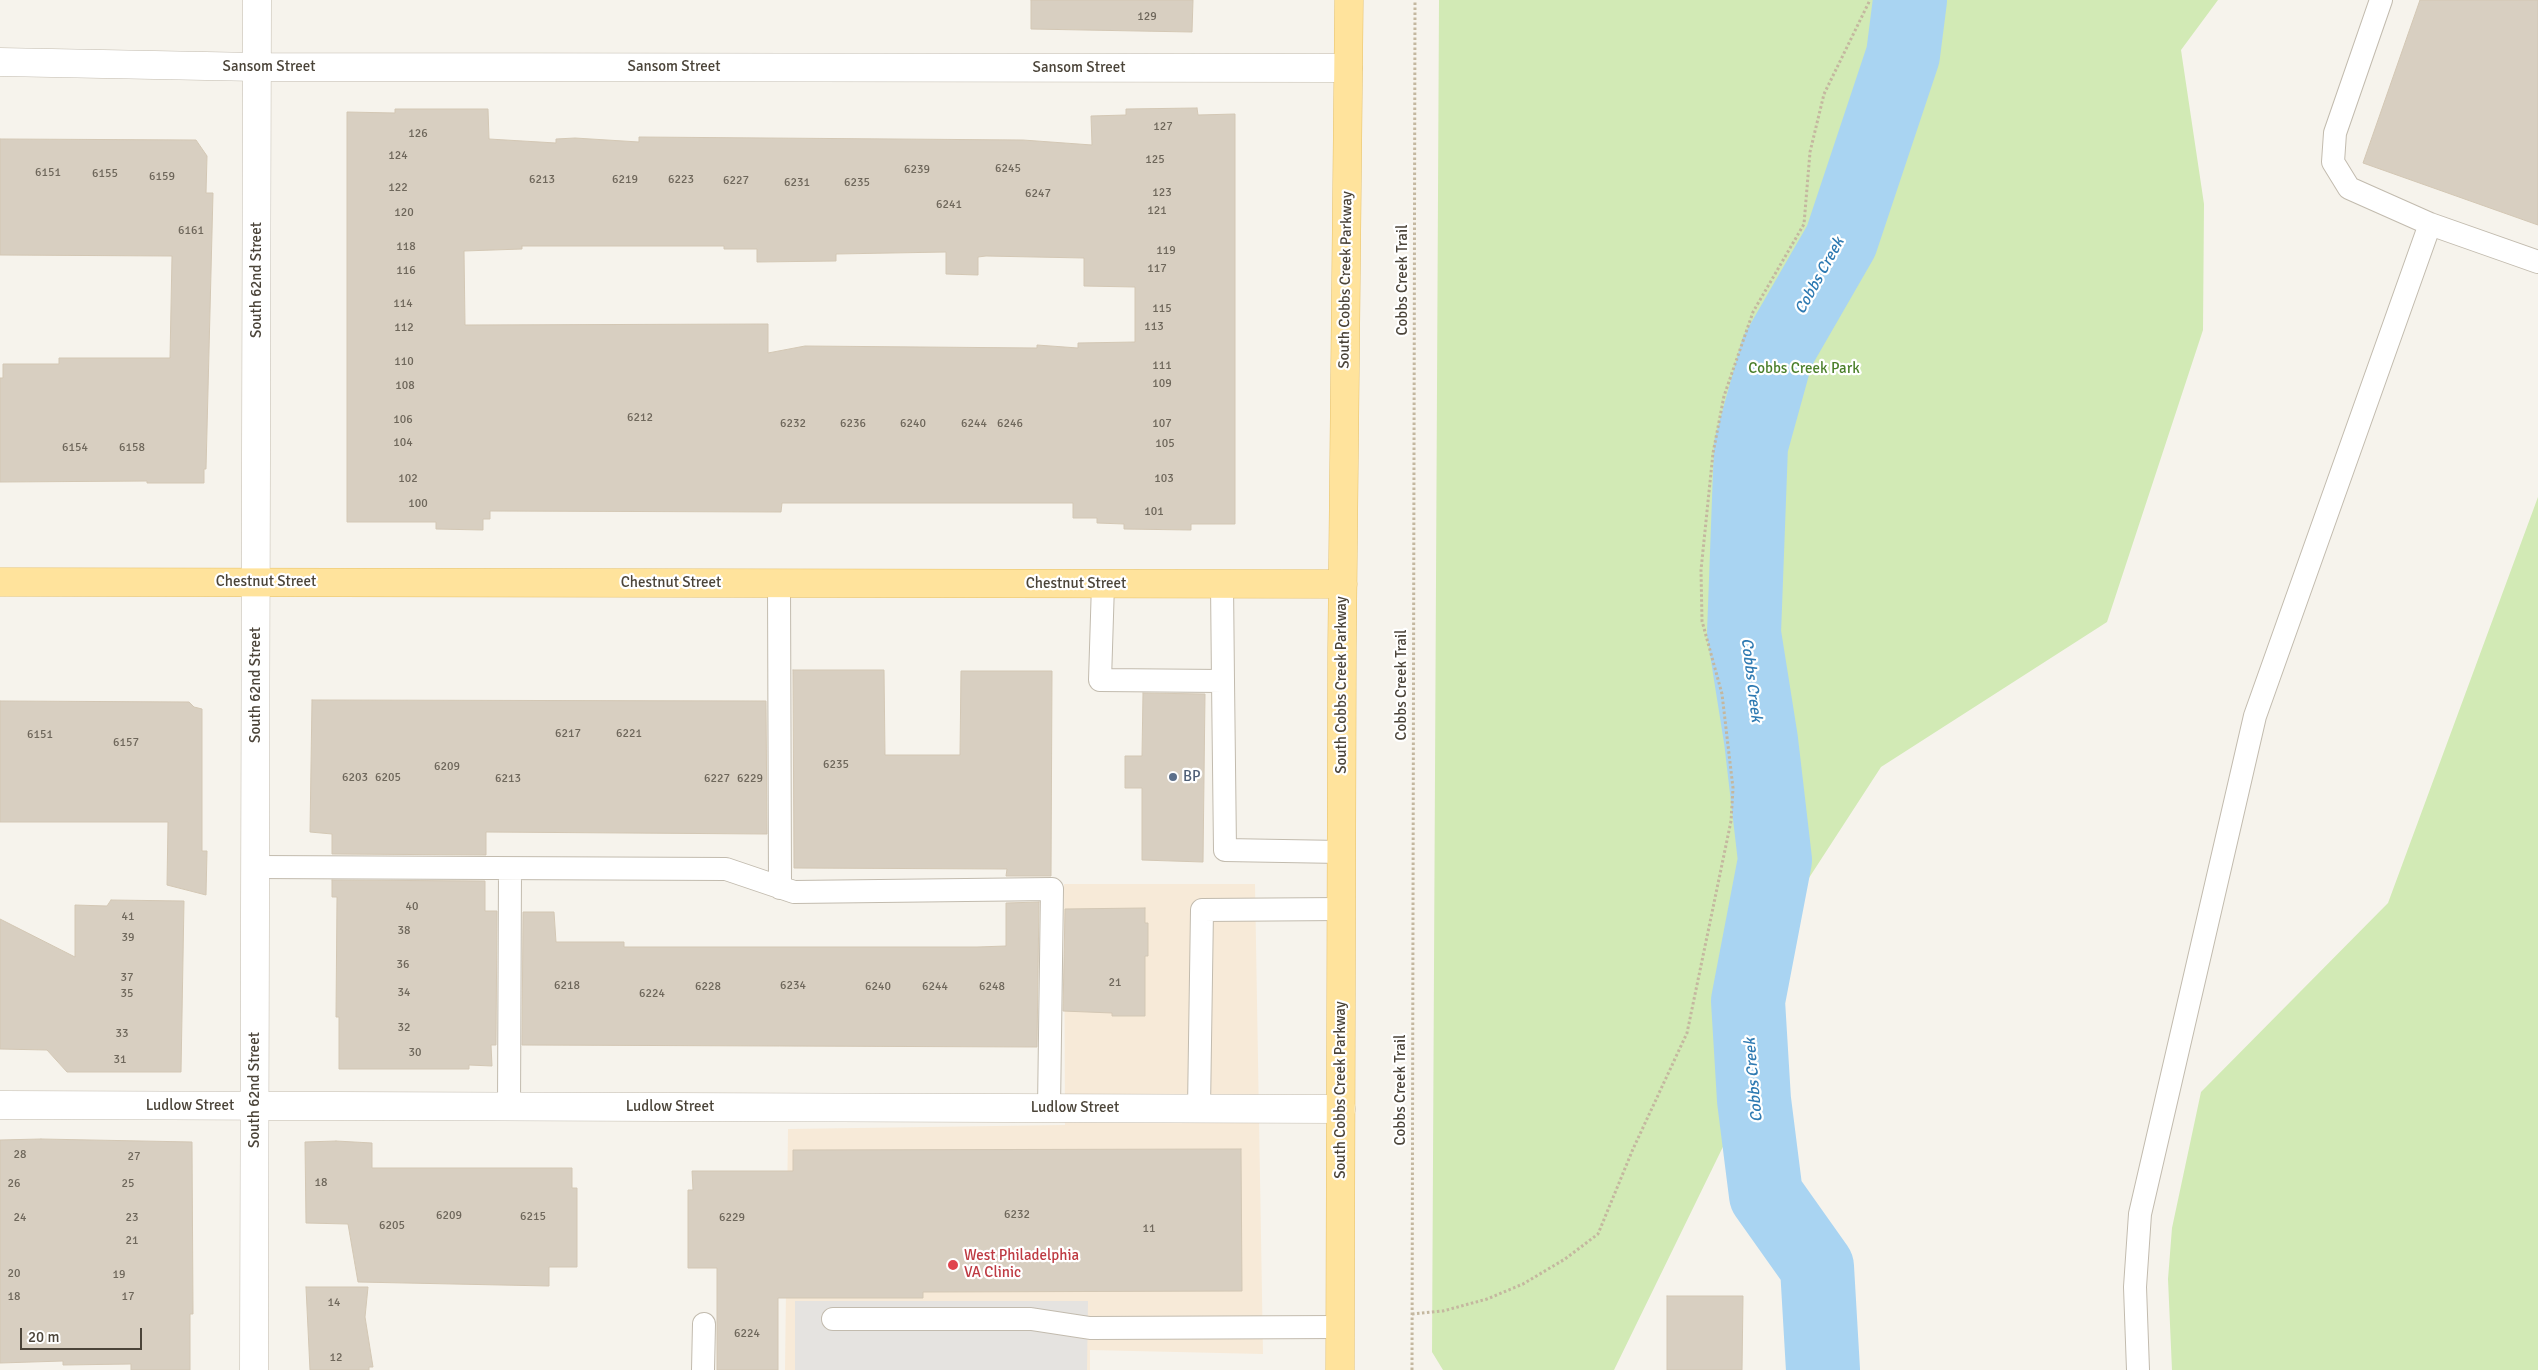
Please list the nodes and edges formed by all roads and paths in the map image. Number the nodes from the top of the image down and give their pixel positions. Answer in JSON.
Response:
{"nodes":[{"id":1,"x":257,"y":0,"type":"edge"},
{"id":2,"x":1349,"y":0,"type":"edge"},
{"id":3,"x":1415,"y":0,"type":"edge"},
{"id":4,"x":1870,"y":0,"type":"edge"},
{"id":5,"x":2381,"y":0,"type":"edge"},
{"id":6,"x":0,"y":62,"type":"edge"},
{"id":7,"x":257,"y":67,"type":"junction"},
{"id":8,"x":1348,"y":68,"type":"junction"},
{"id":9,"x":2430,"y":224,"type":"junction"},
{"id":10,"x":2538,"y":262,"type":"edge"},
{"id":11,"x":0,"y":582,"type":"edge"},
{"id":12,"x":256,"y":583,"type":"junction"},
{"id":13,"x":780,"y":583,"type":"junction"},
{"id":14,"x":1104,"y":584,"type":"junction"},
{"id":15,"x":1222,"y":584,"type":"junction"},
{"id":16,"x":1343,"y":584,"type":"junction"},
{"id":17,"x":1223,"y":681,"type":"junction"},
{"id":18,"x":1341,"y":852,"type":"junction"},
{"id":19,"x":256,"y":867,"type":"junction"},
{"id":20,"x":510,"y":869,"type":"junction"},
{"id":21,"x":780,"y":888,"type":"junction"},
{"id":22,"x":1341,"y":909,"type":"junction"},
{"id":23,"x":0,"y":1105,"type":"edge"},
{"id":24,"x":255,"y":1106,"type":"junction"},
{"id":25,"x":509,"y":1106,"type":"junction"},
{"id":26,"x":1049,"y":1108,"type":"junction"},
{"id":27,"x":1199,"y":1108,"type":"junction"},
{"id":28,"x":1341,"y":1109,"type":"junction"},
{"id":29,"x":1412,"y":1314,"type":"junction"},
{"id":30,"x":833,"y":1319,"type":"dead end"},
{"id":31,"x":704,"y":1324,"type":"dead end"},
{"id":32,"x":1341,"y":1327,"type":"junction"},
{"id":33,"x":254,"y":1370,"type":"edge"},
{"id":34,"x":703,"y":1370,"type":"edge"},
{"id":35,"x":1340,"y":1370,"type":"edge"},
{"id":36,"x":1412,"y":1370,"type":"edge"},
{"id":37,"x":2138,"y":1370,"type":"edge"}],
"edges":[{"from":1,"to":7,"type":"street","name":"South 62nd Street"},
{"from":2,"to":8,"type":"main road","name":"South Cobbs Creek Parkway"},
{"from":3,"to":29,"type":"path","name":"Cobbs Creek Trail"},
{"from":4,"to":29,"type":"path"},
{"from":5,"to":9,"type":"lane"},
{"from":6,"to":7,"type":"street","name":"Sansom Street"},
{"from":7,"to":8,"type":"street","name":"Sansom Street"},
{"from":7,"to":12,"type":"street","name":"South 62nd Street"},
{"from":8,"to":16,"type":"main road","name":"South Cobbs Creek Parkway"},
{"from":9,"to":10,"type":"lane"},
{"from":9,"to":37,"type":"lane"},
{"from":11,"to":12,"type":"main road","name":"Chestnut Street"},
{"from":12,"to":13,"type":"main road","name":"Chestnut Street"},
{"from":12,"to":19,"type":"street","name":"South 62nd Street"},
{"from":13,"to":14,"type":"main road","name":"Chestnut Street"},
{"from":13,"to":21,"type":"lane"},
{"from":14,"to":15,"type":"main road","name":"Chestnut Street"},
{"from":14,"to":17,"type":"lane"},
{"from":15,"to":16,"type":"main road","name":"Chestnut Street"},
{"from":15,"to":17,"type":"lane"},
{"from":16,"to":18,"type":"main road","name":"South Cobbs Creek Parkway"},
{"from":17,"to":18,"type":"lane"},
{"from":18,"to":22,"type":"main road","name":"South Cobbs Creek Parkway"},
{"from":19,"to":20,"type":"lane"},
{"from":19,"to":24,"type":"street","name":"South 62nd Street"},
{"from":20,"to":21,"type":"lane"},
{"from":20,"to":25,"type":"lane"},
{"from":21,"to":26,"type":"lane"},
{"from":22,"to":27,"type":"lane"},
{"from":22,"to":28,"type":"main road","name":"South Cobbs Creek Parkway"},
{"from":23,"to":24,"type":"street","name":"Ludlow Street"},
{"from":24,"to":25,"type":"street","name":"Ludlow Street"},
{"from":24,"to":33,"type":"street","name":"South 62nd Street"},
{"from":25,"to":26,"type":"street","name":"Ludlow Street"},
{"from":26,"to":27,"type":"street","name":"Ludlow Street"},
{"from":27,"to":28,"type":"street","name":"Ludlow Street"},
{"from":28,"to":32,"type":"main road","name":"South Cobbs Creek Parkway"},
{"from":29,"to":36,"type":"path","name":"Cobbs Creek Trail"},
{"from":30,"to":32,"type":"lane"},
{"from":31,"to":34,"type":"lane"},
{"from":32,"to":35,"type":"main road","name":"South Cobbs Creek Parkway"}]}
